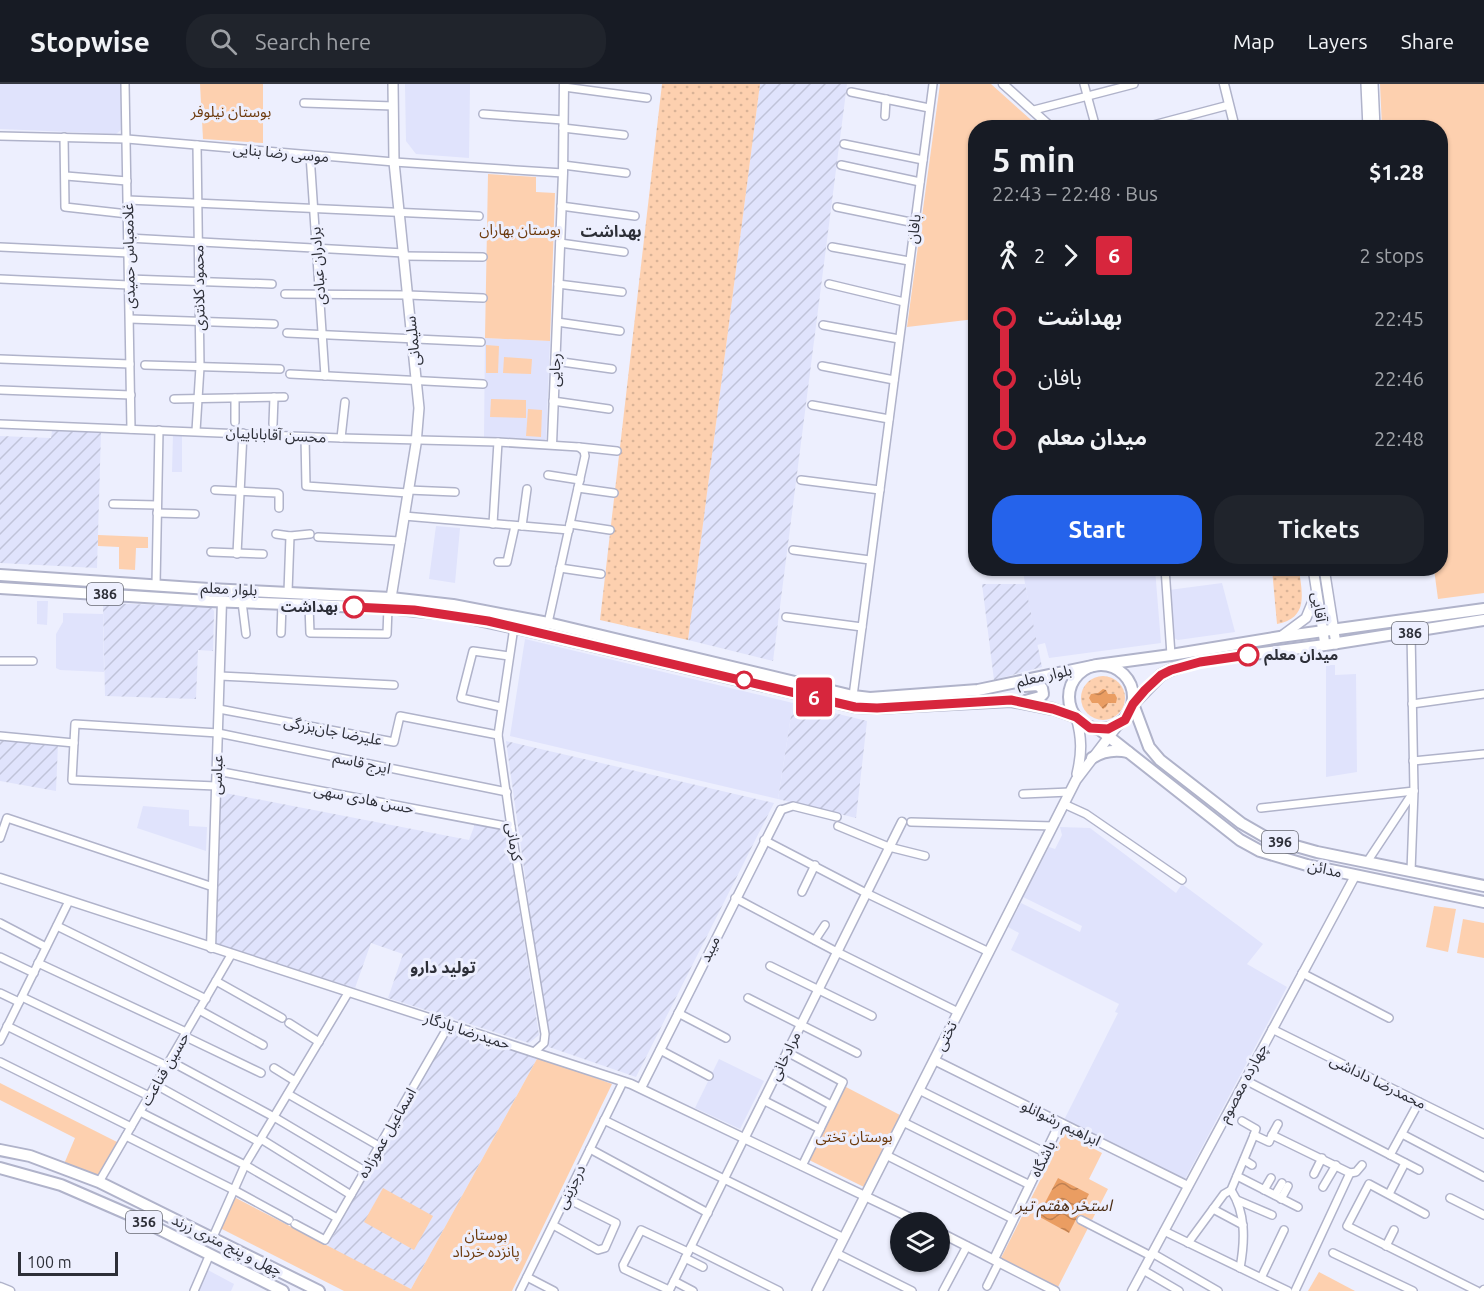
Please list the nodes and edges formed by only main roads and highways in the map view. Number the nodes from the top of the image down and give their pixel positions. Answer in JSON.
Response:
{"nodes":[{"id":1,"x":393,"y":84,"type":"edge"},
{"id":2,"x":1366,"y":84,"type":"edge"},
{"id":3,"x":1373,"y":84,"type":"edge"},
{"id":4,"x":1368,"y":120,"type":"edge"},
{"id":5,"x":1375,"y":120,"type":"edge"},
{"id":6,"x":0,"y":575,"type":"edge"},
{"id":7,"x":1314,"y":576,"type":"edge"},
{"id":8,"x":1325,"y":576,"type":"edge"},
{"id":9,"x":0,"y":588,"type":"edge"},
{"id":10,"x":1317,"y":592,"type":"junction"},
{"id":11,"x":390,"y":603,"type":"junction"},
{"id":12,"x":1484,"y":609,"type":"edge"},
{"id":13,"x":1331,"y":613,"type":"junction"},
{"id":14,"x":1484,"y":620,"type":"edge"},
{"id":15,"x":1350,"y":628,"type":"junction"},
{"id":16,"x":1328,"y":631,"type":"junction"},
{"id":17,"x":1280,"y":637,"type":"junction"},
{"id":18,"x":1331,"y":645,"type":"junction"},
{"id":19,"x":1097,"y":664,"type":"junction"},
{"id":20,"x":999,"y":687,"type":"junction"},
{"id":21,"x":1021,"y":702,"type":"junction"},
{"id":22,"x":1133,"y":704,"type":"junction"},
{"id":23,"x":1076,"y":717,"type":"junction"},
{"id":24,"x":1118,"y":725,"type":"junction"},
{"id":25,"x":1099,"y":729,"type":"junction"},
{"id":26,"x":1109,"y":737,"type":"junction"},
{"id":27,"x":1128,"y":752,"type":"junction"},
{"id":28,"x":1092,"y":758,"type":"junction"},
{"id":29,"x":1076,"y":780,"type":"junction"},
{"id":30,"x":1484,"y":886,"type":"edge"},
{"id":31,"x":1484,"y":902,"type":"edge"},
{"id":32,"x":0,"y":1150,"type":"edge"},
{"id":33,"x":0,"y":1168,"type":"edge"},
{"id":34,"x":283,"y":1291,"type":"edge"},
{"id":35,"x":320,"y":1291,"type":"edge"},
{"id":36,"x":817,"y":1291,"type":"edge"}],
"edges":[{"from":1,"to":11,"type":"main road","name":"سلیمانی"},
{"from":2,"to":4,"type":"main road"},
{"from":3,"to":5,"type":"main road"},
{"from":6,"to":11,"type":"main road","name":"بلوار معلم","number":"386"},
{"from":7,"to":10,"type":"main road","name":"آقایی"},
{"from":8,"to":13,"type":"main road","name":"آقایی"},
{"from":9,"to":11,"type":"main road","name":"بلوار معلم","number":"386"},
{"from":10,"to":16,"type":"main road","name":"آقایی"},
{"from":10,"to":17,"type":"main road"},
{"from":11,"to":20,"type":"main road","name":"بلوار معلم","number":"386"},
{"from":11,"to":21,"type":"main road","name":"بلوار معلم","number":"386"},
{"from":12,"to":15,"type":"main road","name":"بلوار معلم","number":"386"},
{"from":13,"to":15,"type":"main road"},
{"from":13,"to":16,"type":"main road","name":"آقایی"},
{"from":14,"to":18,"type":"main road","number":"386"},
{"from":15,"to":16,"type":"main road","name":"بلوار معلم","number":"386"},
{"from":16,"to":17,"type":"main road","name":"بلوار معلم","number":"386"},
{"from":16,"to":18,"type":"main road","name":"آقایی"},
{"from":17,"to":19,"type":"main road","name":"بلوار معلم","number":"386"},
{"from":18,"to":22,"type":"main road","number":"386"},
{"from":19,"to":20,"type":"main road","name":"بلوار معلم","number":"386"},
{"from":19,"to":22,"type":"main road"},
{"from":19,"to":23,"type":"main road"},
{"from":20,"to":21,"type":"main road"},
{"from":21,"to":23,"type":"main road","name":"بلوار معلم","number":"386"},
{"from":22,"to":24,"type":"main road"},
{"from":22,"to":30,"type":"main road","name":"مدائن","number":"396"},
{"from":23,"to":25,"type":"main road"},
{"from":23,"to":29,"type":"main road","name":"تختی"},
{"from":24,"to":25,"type":"main road"},
{"from":24,"to":26,"type":"main road","name":"تختی"},
{"from":25,"to":26,"type":"main road","name":"مدائن","number":"396"},
{"from":26,"to":27,"type":"main road","name":"مدائن","number":"396"},
{"from":26,"to":28,"type":"main road","name":"تختی"},
{"from":27,"to":28,"type":"main road"},
{"from":27,"to":31,"type":"main road","name":"مدائن","number":"396"},
{"from":28,"to":29,"type":"main road","name":"تختی"},
{"from":29,"to":36,"type":"main road","name":"تختی"},
{"from":32,"to":35,"type":"main road","name":"چهل و پنج متری زرند","number":"356"},
{"from":33,"to":34,"type":"main road","name":"چهل و پنج متری زرند","number":"356"}]}
